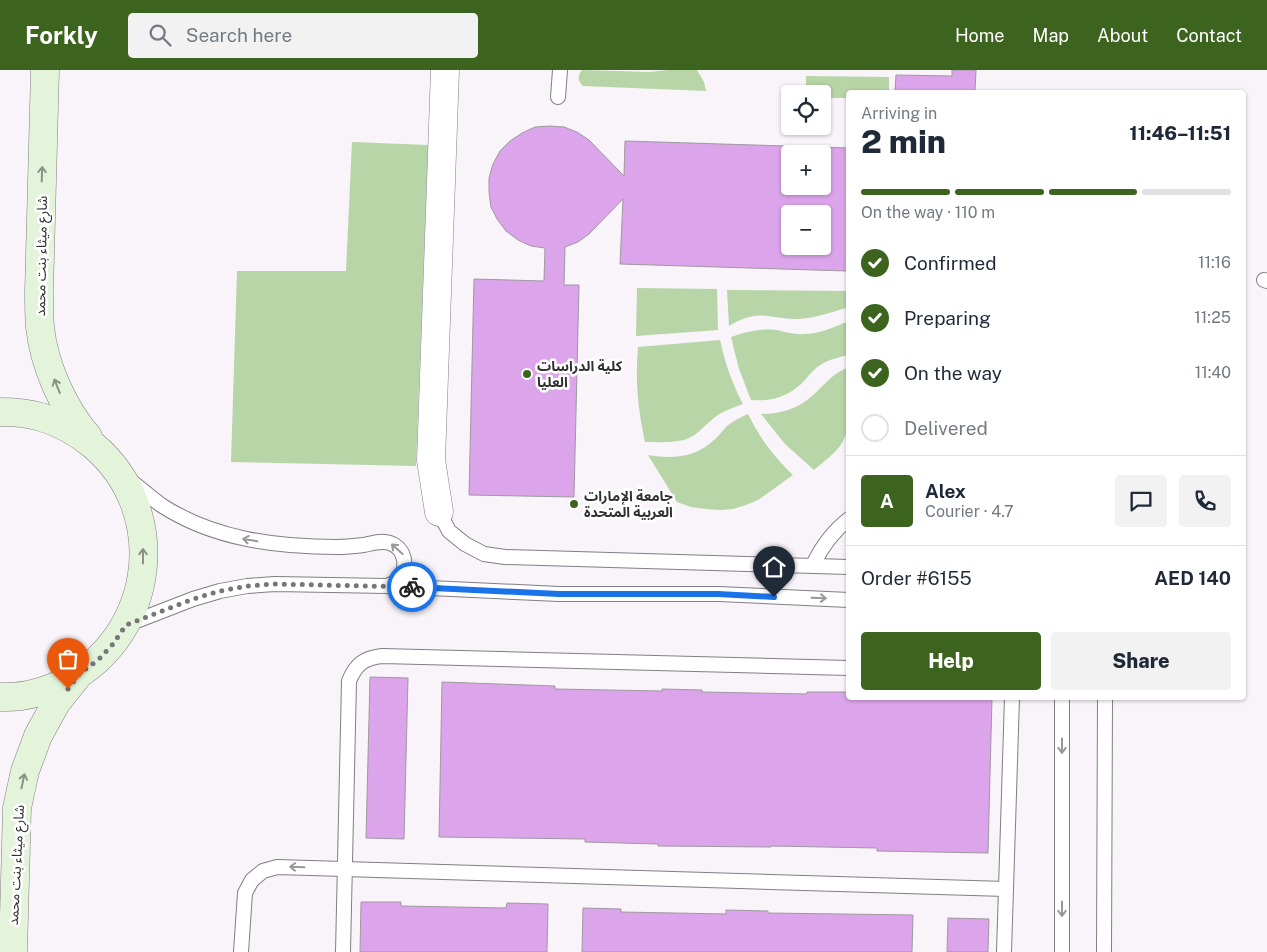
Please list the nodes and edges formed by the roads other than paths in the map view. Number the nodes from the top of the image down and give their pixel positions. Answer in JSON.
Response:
{"nodes":[{"id":1,"x":45,"y":70,"type":"edge"},
{"id":2,"x":445,"y":70,"type":"edge"},
{"id":3,"x":560,"y":70,"type":"edge"},
{"id":4,"x":558,"y":97,"type":"dead end"},
{"id":5,"x":0,"y":412,"type":"edge"},
{"id":6,"x":111,"y":463,"type":"junction"},
{"id":7,"x":439,"y":512,"type":"joint"},
{"id":8,"x":846,"y":521,"type":"edge"},
{"id":9,"x":813,"y":566,"type":"junction"},
{"id":10,"x":846,"y":567,"type":"edge"},
{"id":11,"x":387,"y":586,"type":"junction"},
{"id":12,"x":846,"y":600,"type":"edge"},
{"id":13,"x":126,"y":625,"type":"junction"},
{"id":14,"x":846,"y":668,"type":"edge"},
{"id":15,"x":79,"y":674,"type":"junction"},
{"id":16,"x":0,"y":697,"type":"edge"},
{"id":17,"x":1012,"y":700,"type":"edge"},
{"id":18,"x":1062,"y":700,"type":"edge"},
{"id":19,"x":1105,"y":700,"type":"edge"},
{"id":20,"x":345,"y":869,"type":"junction"},
{"id":21,"x":1006,"y":889,"type":"junction"},
{"id":22,"x":13,"y":952,"type":"edge"},
{"id":23,"x":241,"y":952,"type":"edge"},
{"id":24,"x":343,"y":952,"type":"edge"},
{"id":25,"x":1004,"y":952,"type":"edge"},
{"id":26,"x":1062,"y":952,"type":"edge"},
{"id":27,"x":1104,"y":952,"type":"edge"}],
"edges":[{"from":6,"to":1,"type":"main road","name":"شارع ميثاء بنت محمد","one_way":true},
{"from":2,"to":7,"type":"street"},
{"from":3,"to":4,"type":"lane"},
{"from":5,"to":6,"type":"main road"},
{"from":11,"to":6,"type":"lane","one_way":true},
{"from":13,"to":6,"type":"main road","one_way":true},
{"from":7,"to":9,"type":"lane"},
{"from":8,"to":9,"type":"lane"},
{"from":9,"to":10,"type":"lane"},
{"from":11,"to":12,"type":"lane","one_way":true},
{"from":11,"to":13,"type":"lane"},
{"from":13,"to":15,"type":"main road"},
{"from":14,"to":20,"type":"lane"},
{"from":15,"to":16,"type":"main road"},
{"from":22,"to":15,"type":"main road","name":"شارع ميثاء بنت محمد","one_way":true},
{"from":17,"to":21,"type":"lane"},
{"from":18,"to":26,"type":"lane","one_way":true},
{"from":19,"to":27,"type":"lane"},
{"from":20,"to":21,"type":"lane"},
{"from":20,"to":23,"type":"lane","one_way":true},
{"from":20,"to":24,"type":"lane"},
{"from":21,"to":25,"type":"lane"}]}
